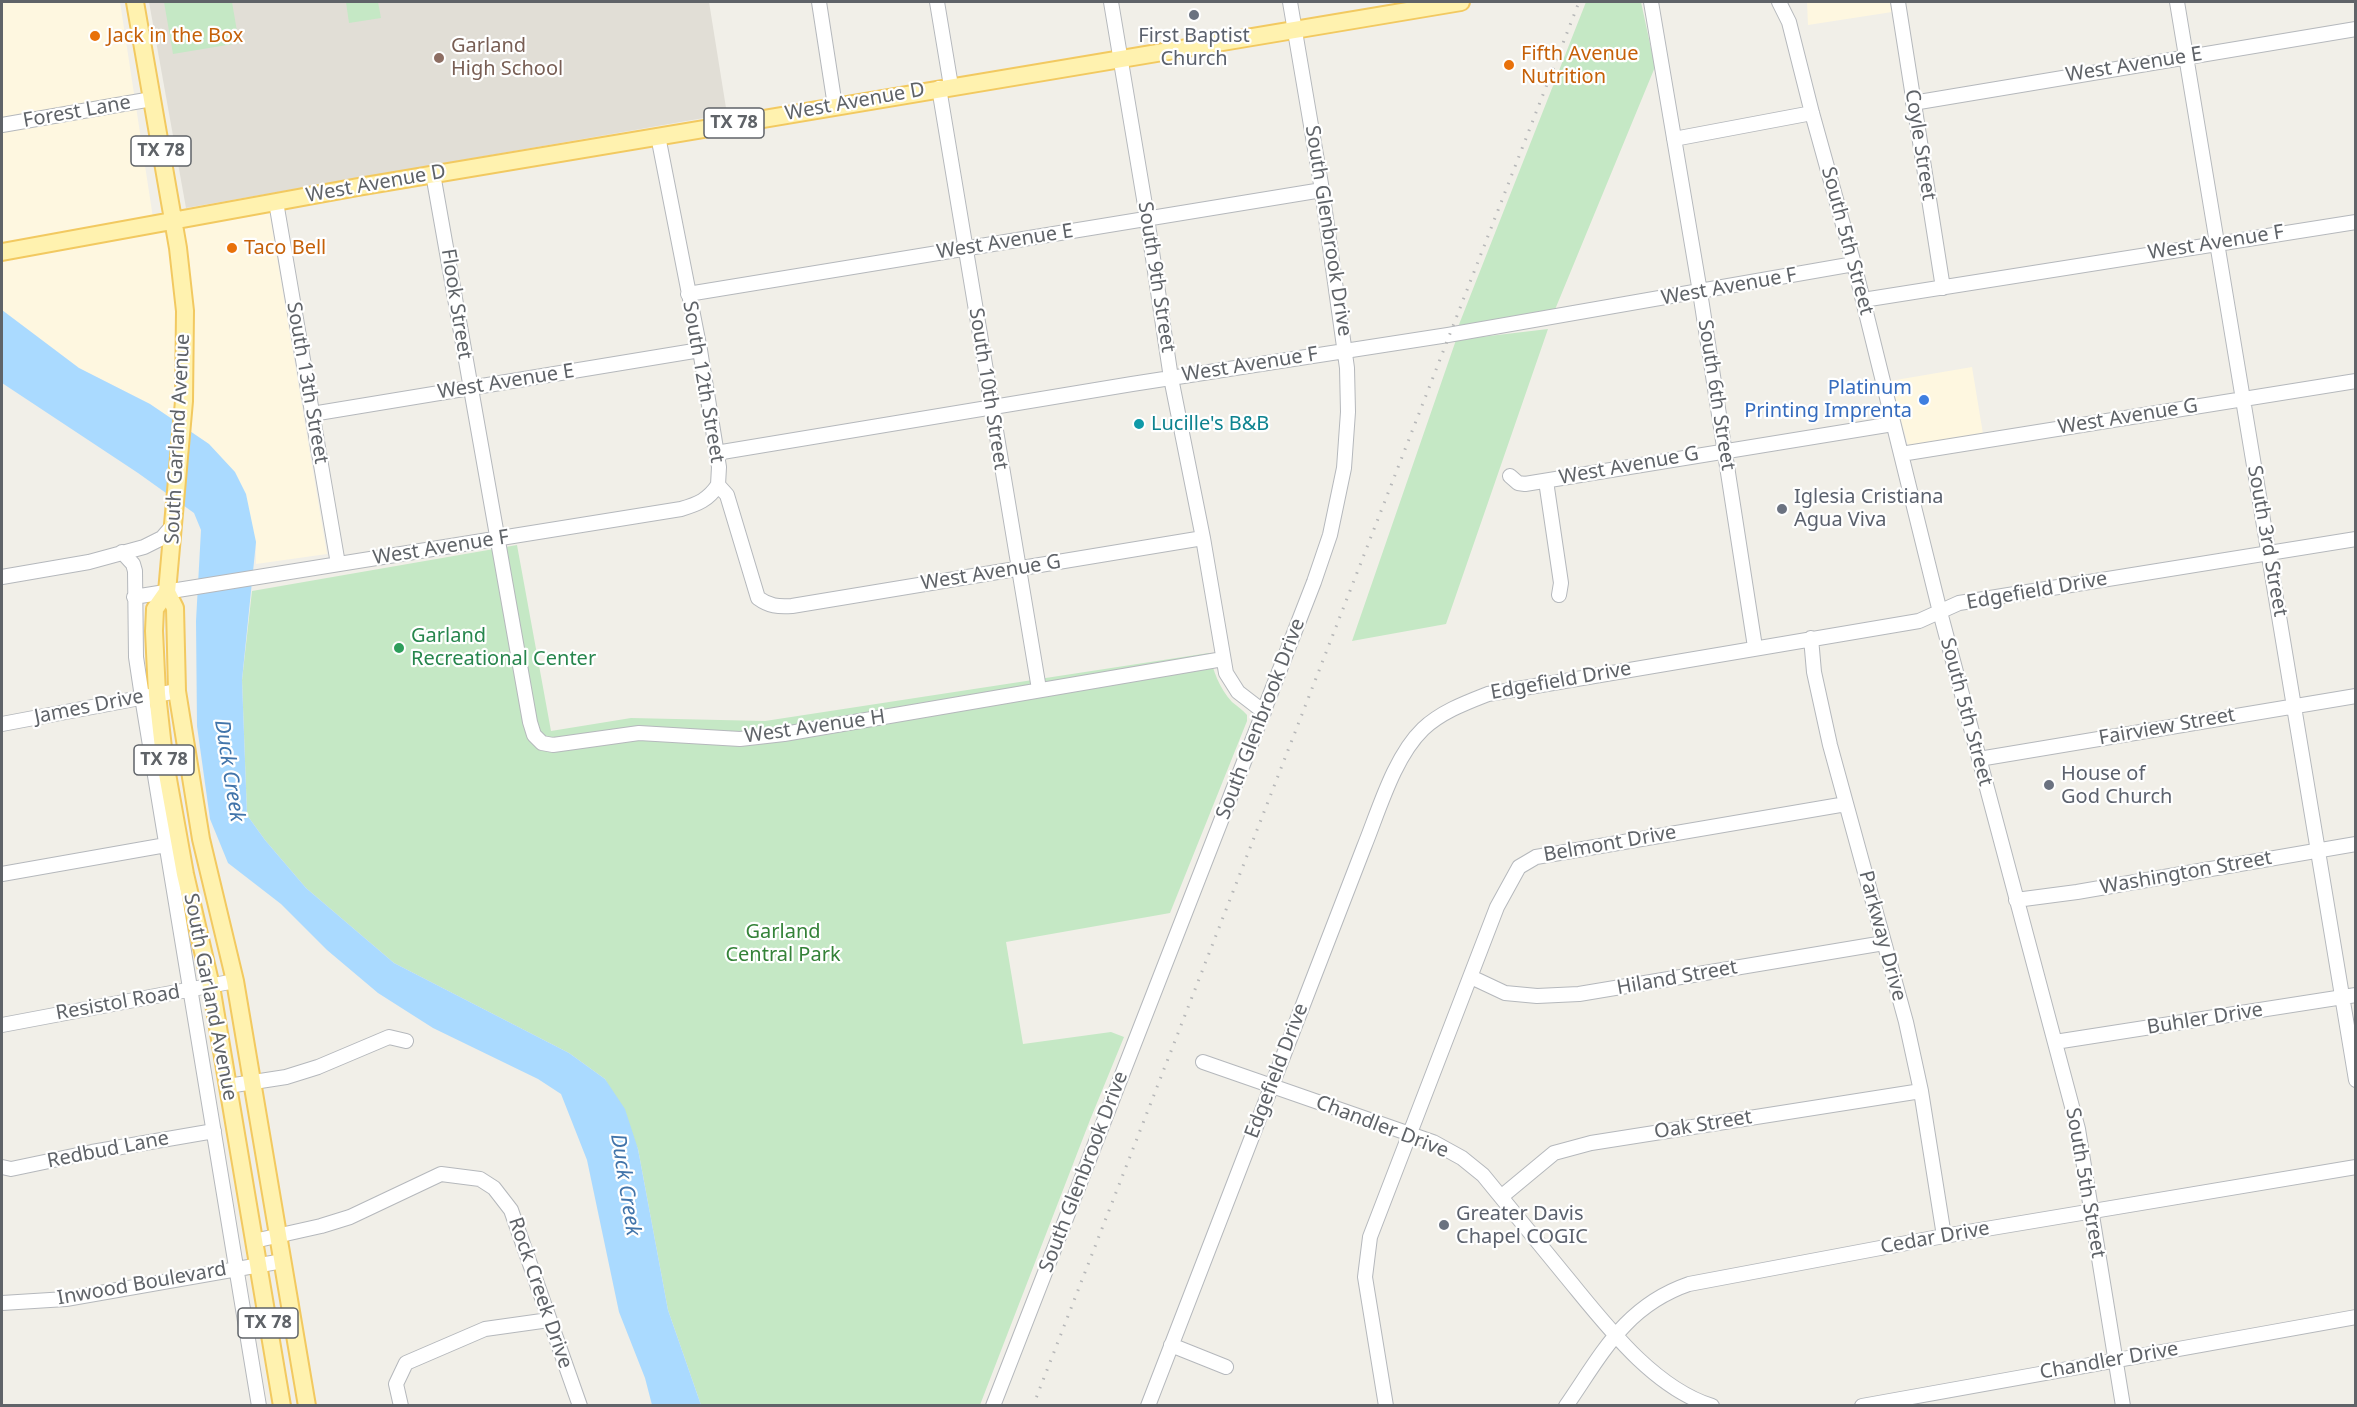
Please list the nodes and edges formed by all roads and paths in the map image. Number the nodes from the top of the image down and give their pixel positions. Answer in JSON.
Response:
{"nodes":[{"id":1,"x":135,"y":2,"type":"edge"},
{"id":2,"x":819,"y":2,"type":"edge"},
{"id":3,"x":937,"y":2,"type":"edge"},
{"id":4,"x":1111,"y":2,"type":"edge"},
{"id":5,"x":1290,"y":2,"type":"edge"},
{"id":6,"x":1461,"y":2,"type":"edge"},
{"id":7,"x":1651,"y":2,"type":"edge"},
{"id":8,"x":1779,"y":2,"type":"edge"},
{"id":9,"x":1792,"y":2,"type":"edge"},
{"id":10,"x":1898,"y":2,"type":"edge"},
{"id":11,"x":2177,"y":2,"type":"edge"},
{"id":12,"x":1789,"y":22,"type":"junction"},
{"id":13,"x":2355,"y":29,"type":"edge"},
{"id":14,"x":1295,"y":30,"type":"junction"},
{"id":15,"x":2186,"y":57,"type":"junction"},
{"id":16,"x":1120,"y":59,"type":"junction"},
{"id":17,"x":945,"y":87,"type":"junction"},
{"id":18,"x":152,"y":99,"type":"junction"},
{"id":19,"x":1913,"y":103,"type":"junction"},
{"id":20,"x":835,"y":106,"type":"junction"},
{"id":21,"x":1812,"y":113,"type":"junction"},
{"id":22,"x":2,"y":125,"type":"edge"},
{"id":23,"x":658,"y":136,"type":"junction"},
{"id":24,"x":1674,"y":139,"type":"junction"},
{"id":25,"x":433,"y":174,"type":"junction"},
{"id":26,"x":1322,"y":190,"type":"junction"},
{"id":27,"x":276,"y":202,"type":"junction"},
{"id":28,"x":1147,"y":219,"type":"junction"},
{"id":29,"x":174,"y":221,"type":"junction"},
{"id":30,"x":2355,"y":222,"type":"edge"},
{"id":31,"x":2216,"y":243,"type":"junction"},
{"id":32,"x":965,"y":248,"type":"junction"},
{"id":33,"x":2,"y":252,"type":"edge"},
{"id":34,"x":1854,"y":264,"type":"junction"},
{"id":35,"x":1943,"y":288,"type":"junction"},
{"id":36,"x":1700,"y":292,"type":"junction"},
{"id":37,"x":688,"y":294,"type":"junction"},
{"id":38,"x":1863,"y":300,"type":"junction"},
{"id":39,"x":700,"y":350,"type":"junction"},
{"id":40,"x":1346,"y":350,"type":"junction"},
{"id":41,"x":1171,"y":378,"type":"junction"},
{"id":42,"x":2355,"y":381,"type":"edge"},
{"id":43,"x":470,"y":387,"type":"junction"},
{"id":44,"x":2243,"y":398,"type":"junction"},
{"id":45,"x":992,"y":408,"type":"junction"},
{"id":46,"x":312,"y":414,"type":"junction"},
{"id":47,"x":1893,"y":424,"type":"junction"},
{"id":48,"x":1724,"y":450,"type":"junction"},
{"id":49,"x":716,"y":453,"type":"junction"},
{"id":50,"x":1901,"y":454,"type":"junction"},
{"id":51,"x":1510,"y":476,"type":"dead end"},
{"id":52,"x":1546,"y":481,"type":"junction"},
{"id":53,"x":718,"y":485,"type":"junction"},
{"id":54,"x":175,"y":516,"type":"junction"},
{"id":55,"x":1203,"y":538,"type":"junction"},
{"id":56,"x":498,"y":539,"type":"junction"},
{"id":57,"x":2355,"y":539,"type":"edge"},
{"id":58,"x":122,"y":552,"type":"junction"},
{"id":59,"x":2268,"y":552,"type":"junction"},
{"id":60,"x":338,"y":564,"type":"junction"},
{"id":61,"x":1018,"y":568,"type":"junction"},
{"id":62,"x":2,"y":577,"type":"edge"},
{"id":63,"x":162,"y":593,"type":"junction"},
{"id":64,"x":1559,"y":595,"type":"dead end"},
{"id":65,"x":134,"y":597,"type":"junction"},
{"id":66,"x":780,"y":607,"type":"joint"},
{"id":67,"x":1940,"y":612,"type":"junction"},
{"id":68,"x":1811,"y":638,"type":"junction"},
{"id":69,"x":1755,"y":647,"type":"junction"},
{"id":70,"x":1223,"y":659,"type":"junction"},
{"id":71,"x":1039,"y":689,"type":"junction"},
{"id":72,"x":177,"y":691,"type":"junction"},
{"id":73,"x":149,"y":696,"type":"junction"},
{"id":74,"x":2355,"y":696,"type":"edge"},
{"id":75,"x":2294,"y":705,"type":"junction"},
{"id":76,"x":1264,"y":712,"type":"junction"},
{"id":77,"x":2,"y":724,"type":"edge"},
{"id":78,"x":1979,"y":759,"type":"junction"},
{"id":79,"x":1846,"y":804,"type":"junction"},
{"id":80,"x":2355,"y":844,"type":"edge"},
{"id":81,"x":166,"y":845,"type":"junction"},
{"id":82,"x":2318,"y":851,"type":"junction"},
{"id":83,"x":2,"y":874,"type":"edge"},
{"id":84,"x":2016,"y":900,"type":"junction"},
{"id":85,"x":1884,"y":943,"type":"junction"},
{"id":86,"x":1471,"y":977,"type":"junction"},
{"id":87,"x":235,"y":981,"type":"junction"},
{"id":88,"x":212,"y":986,"type":"junction"},
{"id":89,"x":191,"y":990,"type":"junction"},
{"id":90,"x":2348,"y":996,"type":"edge"},
{"id":91,"x":2,"y":1025,"type":"edge"},
{"id":92,"x":406,"y":1041,"type":"dead end"},
{"id":93,"x":2055,"y":1042,"type":"junction"},
{"id":94,"x":1203,"y":1062,"type":"dead end"},
{"id":95,"x":252,"y":1080,"type":"junction"},
{"id":96,"x":2355,"y":1080,"type":"edge"},
{"id":97,"x":228,"y":1086,"type":"junction"},
{"id":98,"x":1272,"y":1086,"type":"junction"},
{"id":99,"x":1921,"y":1091,"type":"junction"},
{"id":100,"x":214,"y":1131,"type":"junction"},
{"id":101,"x":1409,"y":1134,"type":"junction"},
{"id":102,"x":2,"y":1167,"type":"edge"},
{"id":103,"x":2355,"y":1167,"type":"edge"},
{"id":104,"x":1501,"y":1197,"type":"junction"},
{"id":105,"x":2091,"y":1210,"type":"junction"},
{"id":106,"x":278,"y":1236,"type":"junction"},
{"id":107,"x":1944,"y":1236,"type":"junction"},
{"id":108,"x":254,"y":1241,"type":"junction"},
{"id":109,"x":283,"y":1261,"type":"junction"},
{"id":110,"x":258,"y":1265,"type":"junction"},
{"id":111,"x":236,"y":1268,"type":"junction"},
{"id":112,"x":2,"y":1303,"type":"edge"},
{"id":113,"x":2355,"y":1317,"type":"edge"},
{"id":114,"x":549,"y":1320,"type":"junction"},
{"id":115,"x":1614,"y":1335,"type":"junction"},
{"id":116,"x":1172,"y":1345,"type":"junction"},
{"id":117,"x":2115,"y":1360,"type":"junction"},
{"id":118,"x":1226,"y":1367,"type":"dead end"},
{"id":119,"x":259,"y":1406,"type":"edge"},
{"id":120,"x":282,"y":1406,"type":"edge"},
{"id":121,"x":307,"y":1406,"type":"edge"},
{"id":122,"x":400,"y":1406,"type":"edge"},
{"id":123,"x":580,"y":1406,"type":"edge"},
{"id":124,"x":993,"y":1406,"type":"edge"},
{"id":125,"x":1148,"y":1406,"type":"edge"},
{"id":126,"x":1386,"y":1406,"type":"edge"},
{"id":127,"x":1566,"y":1406,"type":"edge"},
{"id":128,"x":1712,"y":1406,"type":"edge"},
{"id":129,"x":1862,"y":1406,"type":"edge"},
{"id":130,"x":2123,"y":1406,"type":"edge"}],
"edges":[{"from":1,"to":18,"type":"main road","name":"South Garland Avenue","number":"TX 78"},
{"from":2,"to":20,"type":"street"},
{"from":3,"to":17,"type":"street","name":"South 10th Street"},
{"from":4,"to":16,"type":"street","name":"South 9th Street"},
{"from":5,"to":14,"type":"street","name":"South Glenbrook Drive"},
{"from":6,"to":14,"type":"main road","name":"West Avenue D","number":"TX 78"},
{"from":7,"to":24,"type":"street","name":"South 6th Street"},
{"from":8,"to":12,"type":"street","name":"South 5th Street"},
{"from":9,"to":12,"type":"street","name":"South 5th Street"},
{"from":10,"to":19,"type":"street","name":"Coyle Street"},
{"from":11,"to":15,"type":"street","name":"South 3rd Street"},
{"from":12,"to":21,"type":"street","name":"South 5th Street"},
{"from":13,"to":15,"type":"street","name":"West Avenue E"},
{"from":14,"to":16,"type":"main road","name":"West Avenue D","number":"TX 78"},
{"from":14,"to":26,"type":"street","name":"South Glenbrook Drive"},
{"from":15,"to":19,"type":"street","name":"West Avenue E"},
{"from":15,"to":31,"type":"street","name":"South 3rd Street"},
{"from":16,"to":17,"type":"main road","name":"West Avenue D","number":"TX 78"},
{"from":16,"to":28,"type":"street","name":"South 9th Street"},
{"from":17,"to":20,"type":"main road","name":"West Avenue D","number":"TX 78"},
{"from":17,"to":32,"type":"street","name":"South 10th Street"},
{"from":18,"to":22,"type":"street","name":"Forest Lane"},
{"from":18,"to":29,"type":"main road","name":"South Garland Avenue","number":"TX 78"},
{"from":19,"to":35,"type":"street","name":"Coyle Street"},
{"from":20,"to":23,"type":"main road","name":"West Avenue D","number":"TX 78"},
{"from":21,"to":24,"type":"street"},
{"from":21,"to":34,"type":"street","name":"South 5th Street"},
{"from":23,"to":25,"type":"main road","name":"West Avenue D","number":"TX 78"},
{"from":23,"to":37,"type":"street","name":"South 12th Street"},
{"from":24,"to":36,"type":"street","name":"South 6th Street"},
{"from":25,"to":27,"type":"main road","name":"West Avenue D","number":"TX 78"},
{"from":25,"to":43,"type":"street","name":"Flook Street"},
{"from":26,"to":28,"type":"street","name":"West Avenue E"},
{"from":26,"to":40,"type":"street","name":"South Glenbrook Drive"},
{"from":27,"to":29,"type":"main road","name":"West Avenue D","number":"TX 78"},
{"from":27,"to":46,"type":"street","name":"South 13th Street"},
{"from":28,"to":32,"type":"street","name":"West Avenue E"},
{"from":28,"to":41,"type":"street","name":"South 9th Street"},
{"from":29,"to":33,"type":"main road","name":"West Avenue D"},
{"from":29,"to":54,"type":"main road","name":"South Garland Avenue","number":"TX 78"},
{"from":30,"to":31,"type":"street","name":"West Avenue F"},
{"from":31,"to":35,"type":"street","name":"West Avenue F"},
{"from":31,"to":44,"type":"street","name":"South 3rd Street"},
{"from":32,"to":37,"type":"street","name":"West Avenue E"},
{"from":32,"to":45,"type":"street","name":"South 10th Street"},
{"from":34,"to":36,"type":"street","name":"West Avenue F"},
{"from":34,"to":38,"type":"street","name":"South 5th Street"},
{"from":35,"to":38,"type":"street","name":"West Avenue F"},
{"from":36,"to":40,"type":"street","name":"West Avenue F"},
{"from":36,"to":48,"type":"street","name":"South 6th Street"},
{"from":37,"to":39,"type":"street","name":"South 12th Street"},
{"from":38,"to":47,"type":"street","name":"South 5th Street"},
{"from":39,"to":43,"type":"street","name":"West Avenue E"},
{"from":39,"to":49,"type":"street","name":"South 12th Street"},
{"from":40,"to":41,"type":"street","name":"West Avenue F"},
{"from":40,"to":76,"type":"street","name":"South Glenbrook Drive"},
{"from":41,"to":45,"type":"street","name":"West Avenue F"},
{"from":41,"to":55,"type":"street","name":"South 9th Street"},
{"from":42,"to":44,"type":"street","name":"West Avenue G"},
{"from":43,"to":46,"type":"street","name":"West Avenue E"},
{"from":43,"to":56,"type":"street","name":"Flook Street"},
{"from":44,"to":50,"type":"street","name":"West Avenue G"},
{"from":44,"to":59,"type":"street","name":"South 3rd Street"},
{"from":45,"to":49,"type":"street","name":"West Avenue F"},
{"from":45,"to":61,"type":"street","name":"South 10th Street"},
{"from":46,"to":60,"type":"street","name":"South 13th Street"},
{"from":47,"to":48,"type":"street","name":"West Avenue G"},
{"from":47,"to":50,"type":"street","name":"South 5th Street"},
{"from":48,"to":52,"type":"street","name":"West Avenue G"},
{"from":48,"to":69,"type":"street","name":"South 6th Street"},
{"from":49,"to":53,"type":"street","name":"South 12th Street"},
{"from":50,"to":67,"type":"street","name":"South 5th Street"},
{"from":51,"to":52,"type":"street","name":"West Avenue G"},
{"from":52,"to":64,"type":"street"},
{"from":53,"to":56,"type":"street","name":"West Avenue F"},
{"from":53,"to":66,"type":"street","name":"South 12th Street"},
{"from":54,"to":58,"type":"street"},
{"from":54,"to":63,"type":"main road","name":"South Garland Avenue","number":"TX 78"},
{"from":55,"to":61,"type":"street","name":"West Avenue G"},
{"from":55,"to":70,"type":"street","name":"South 9th Street"},
{"from":56,"to":60,"type":"street","name":"West Avenue F"},
{"from":56,"to":71,"type":"street","name":"West Avenue H"},
{"from":57,"to":59,"type":"street","name":"Edgefield Drive"},
{"from":58,"to":62,"type":"street"},
{"from":58,"to":65,"type":"street"},
{"from":59,"to":67,"type":"street","name":"Edgefield Drive"},
{"from":59,"to":75,"type":"street","name":"South 3rd Street"},
{"from":60,"to":63,"type":"street","name":"West Avenue F"},
{"from":61,"to":66,"type":"street","name":"West Avenue G"},
{"from":61,"to":71,"type":"street","name":"South 10th Street"},
{"from":63,"to":65,"type":"street","name":"West Avenue F"},
{"from":63,"to":72,"type":"main road","name":"South Garland Avenue","number":"TX 78"},
{"from":63,"to":73,"type":"main road","name":"South Garland Avenue","number":"TX 78"},
{"from":65,"to":73,"type":"street"},
{"from":67,"to":68,"type":"street","name":"Edgefield Drive"},
{"from":67,"to":78,"type":"street","name":"South 5th Street"},
{"from":68,"to":69,"type":"street","name":"Edgefield Drive"},
{"from":68,"to":79,"type":"street","name":"Parkway Drive"},
{"from":69,"to":98,"type":"street","name":"Edgefield Drive"},
{"from":70,"to":71,"type":"street","name":"West Avenue H"},
{"from":70,"to":76,"type":"street","name":"South 9th Street"},
{"from":72,"to":73,"type":"street","name":"James Drive"},
{"from":72,"to":87,"type":"main road","name":"South Garland Avenue","number":"TX 78"},
{"from":73,"to":77,"type":"street","name":"James Drive"},
{"from":73,"to":81,"type":"street"},
{"from":73,"to":88,"type":"main road","name":"South Garland Avenue","number":"TX 78"},
{"from":74,"to":75,"type":"street","name":"Fairview Street"},
{"from":75,"to":78,"type":"street","name":"Fairview Street"},
{"from":75,"to":82,"type":"street","name":"South 3rd Street"},
{"from":76,"to":124,"type":"street","name":"South Glenbrook Drive"},
{"from":78,"to":84,"type":"street","name":"South 5th Street"},
{"from":79,"to":85,"type":"street","name":"Parkway Drive"},
{"from":79,"to":86,"type":"street","name":"Belmont Drive"},
{"from":80,"to":82,"type":"street","name":"Washington Street"},
{"from":81,"to":83,"type":"street"},
{"from":81,"to":89,"type":"street"},
{"from":82,"to":84,"type":"street","name":"Washington Street"},
{"from":82,"to":90,"type":"street","name":"South 3rd Street"},
{"from":84,"to":93,"type":"street","name":"South 5th Street"},
{"from":85,"to":86,"type":"street","name":"Hiland Street"},
{"from":85,"to":99,"type":"street","name":"Parkway Drive"},
{"from":86,"to":101,"type":"street","name":"Belmont Drive"},
{"from":87,"to":88,"type":"street","name":"Resistol Road"},
{"from":87,"to":95,"type":"main road","name":"South Garland Avenue","number":"TX 78"},
{"from":88,"to":89,"type":"street","name":"Resistol Road"},
{"from":88,"to":97,"type":"main road","name":"South Garland Avenue","number":"TX 78"},
{"from":89,"to":91,"type":"street","name":"Resistol Road"},
{"from":89,"to":100,"type":"street"},
{"from":90,"to":93,"type":"street","name":"Buhler Drive"},
{"from":90,"to":96,"type":"street","name":"South 3rd Street"},
{"from":92,"to":95,"type":"street"},
{"from":93,"to":105,"type":"street","name":"South 5th Street"},
{"from":94,"to":98,"type":"street","name":"Chandler Drive"},
{"from":95,"to":97,"type":"street"},
{"from":95,"to":106,"type":"main road","name":"South Garland Avenue","number":"TX 78"},
{"from":97,"to":108,"type":"main road","name":"South Garland Avenue","number":"TX 78"},
{"from":98,"to":101,"type":"street","name":"Chandler Drive"},
{"from":98,"to":116,"type":"street","name":"Edgefield Drive"},
{"from":99,"to":104,"type":"street","name":"Oak Street"},
{"from":99,"to":107,"type":"street","name":"Parkway Drive"},
{"from":100,"to":102,"type":"street","name":"Redbud Lane"},
{"from":100,"to":111,"type":"street"},
{"from":101,"to":104,"type":"street","name":"Chandler Drive"},
{"from":101,"to":126,"type":"street","name":"Belmont Drive"},
{"from":103,"to":105,"type":"street","name":"Cedar Drive"},
{"from":104,"to":115,"type":"street","name":"Chandler Drive"},
{"from":105,"to":107,"type":"street","name":"Cedar Drive"},
{"from":105,"to":117,"type":"street","name":"South 5th Street"},
{"from":106,"to":108,"type":"street","name":"Rock Creek Drive"},
{"from":106,"to":109,"type":"main road","name":"South Garland Avenue","number":"TX 78"},
{"from":106,"to":114,"type":"street","name":"Rock Creek Drive"},
{"from":107,"to":115,"type":"street","name":"Cedar Drive"},
{"from":108,"to":110,"type":"main road","name":"South Garland Avenue","number":"TX 78"},
{"from":109,"to":110,"type":"street","name":"Inwood Boulevard"},
{"from":109,"to":121,"type":"main road","name":"South Garland Avenue","number":"TX 78"},
{"from":110,"to":111,"type":"street","name":"Inwood Boulevard"},
{"from":110,"to":120,"type":"main road","name":"South Garland Avenue","number":"TX 78"},
{"from":111,"to":112,"type":"street","name":"Inwood Boulevard"},
{"from":111,"to":119,"type":"street"},
{"from":113,"to":117,"type":"street","name":"Chandler Drive"},
{"from":114,"to":122,"type":"street"},
{"from":114,"to":123,"type":"street","name":"Rock Creek Drive"},
{"from":115,"to":127,"type":"street","name":"Cedar Drive"},
{"from":115,"to":128,"type":"street","name":"Chandler Drive"},
{"from":116,"to":118,"type":"street"},
{"from":116,"to":125,"type":"street","name":"Edgefield Drive"},
{"from":117,"to":129,"type":"street","name":"Chandler Drive"},
{"from":117,"to":130,"type":"street","name":"South 5th Street"}]}
